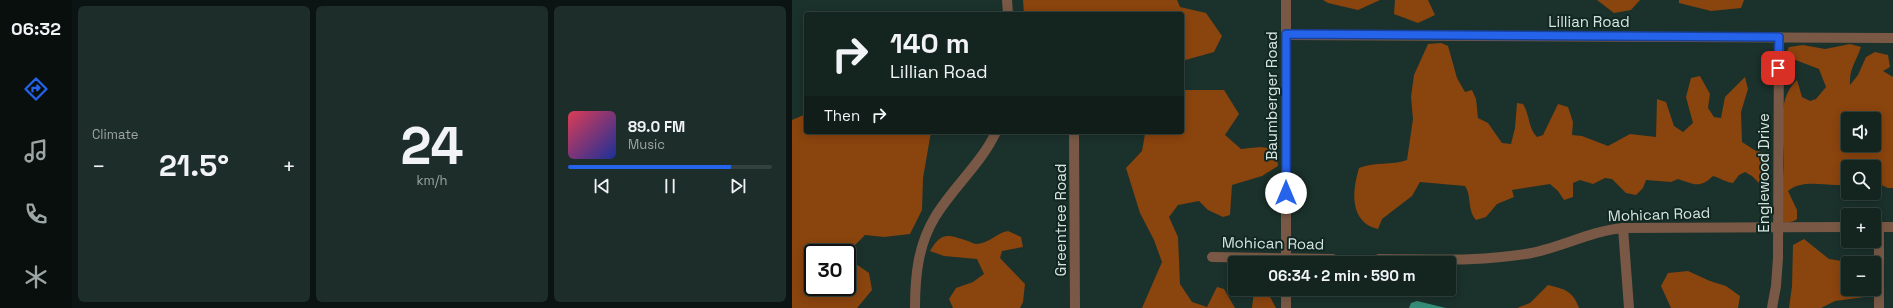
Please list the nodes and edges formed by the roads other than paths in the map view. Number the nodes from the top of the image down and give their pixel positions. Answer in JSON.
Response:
{"nodes":[{"id":1,"x":1007,"y":0,"type":"edge"},
{"id":2,"x":1286,"y":0,"type":"edge"},
{"id":3,"x":1008,"y":12,"type":"edge"},
{"id":4,"x":1286,"y":34,"type":"junction"},
{"id":5,"x":1779,"y":37,"type":"junction"},
{"id":6,"x":1893,"y":38,"type":"edge"},
{"id":7,"x":995,"y":134,"type":"edge"},
{"id":8,"x":1074,"y":134,"type":"edge"},
{"id":9,"x":1778,"y":227,"type":"junction"},
{"id":10,"x":1841,"y":227,"type":"edge"},
{"id":11,"x":1881,"y":227,"type":"edge"},
{"id":12,"x":1893,"y":227,"type":"edge"},
{"id":13,"x":1623,"y":228,"type":"junction"},
{"id":14,"x":1878,"y":248,"type":"edge"},
{"id":15,"x":1286,"y":256,"type":"edge"},
{"id":16,"x":1212,"y":257,"type":"dead end"},
{"id":17,"x":1228,"y":257,"type":"edge"},
{"id":18,"x":1456,"y":259,"type":"edge"},
{"id":19,"x":1286,"y":296,"type":"edge"},
{"id":20,"x":915,"y":308,"type":"edge"},
{"id":21,"x":1075,"y":308,"type":"edge"},
{"id":22,"x":1286,"y":308,"type":"edge"},
{"id":23,"x":1629,"y":308,"type":"edge"},
{"id":24,"x":1772,"y":308,"type":"edge"},
{"id":25,"x":1879,"y":308,"type":"edge"}],
"edges":[{"from":1,"to":3,"type":"street"},
{"from":2,"to":4,"type":"street","name":"Baumberger Road"},
{"from":4,"to":5,"type":"street","name":"Lillian Road"},
{"from":4,"to":15,"type":"street","name":"Baumberger Road"},
{"from":5,"to":6,"type":"street","name":"Lillian Road"},
{"from":5,"to":9,"type":"street","name":"Englewood Drive"},
{"from":7,"to":20,"type":"street"},
{"from":8,"to":21,"type":"street","name":"Greentree Road"},
{"from":9,"to":10,"type":"street","name":"Mohican Road"},
{"from":9,"to":13,"type":"street","name":"Mohican Road"},
{"from":9,"to":24,"type":"street","name":"Englewood Drive"},
{"from":11,"to":12,"type":"street"},
{"from":13,"to":18,"type":"street","name":"Mohican Road"},
{"from":13,"to":23,"type":"street"},
{"from":14,"to":25,"type":"street"},
{"from":16,"to":17,"type":"street","name":"Mohican Road"},
{"from":19,"to":22,"type":"street"}]}
